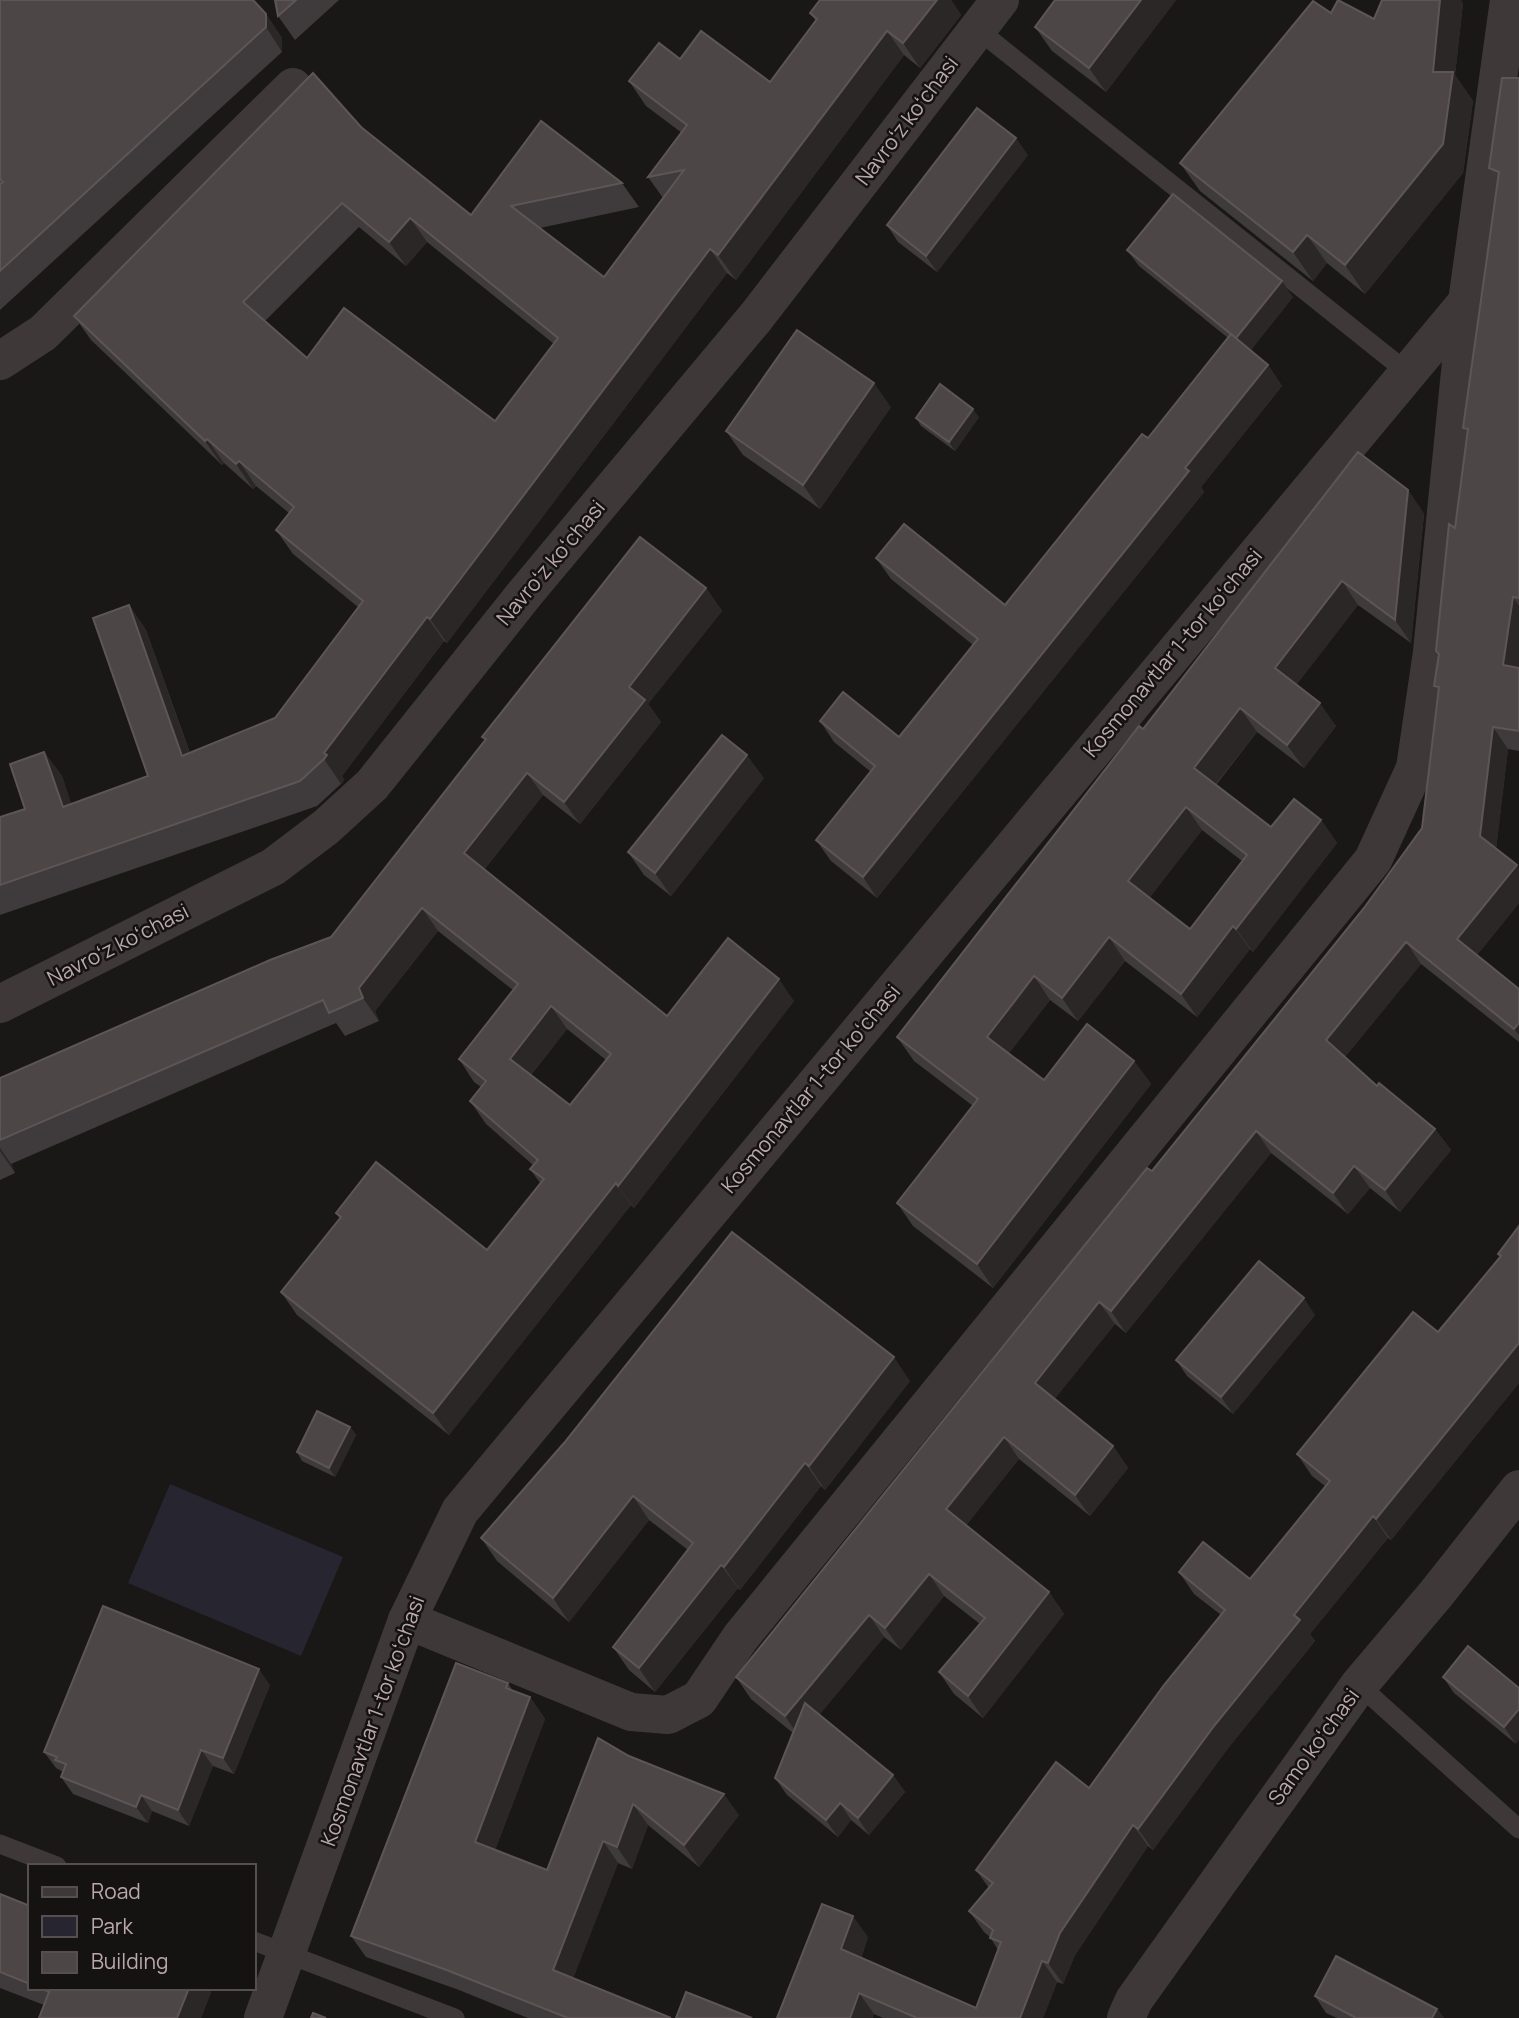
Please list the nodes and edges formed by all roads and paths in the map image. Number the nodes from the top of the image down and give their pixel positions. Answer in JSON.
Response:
{"nodes":[{"id":1,"x":1509,"y":0,"type":"edge"},
{"id":2,"x":989,"y":14,"type":"edge"},
{"id":3,"x":293,"y":87,"type":"dead end"},
{"id":4,"x":1467,"y":302,"type":"junction"},
{"id":5,"x":0,"y":361,"type":"edge"},
{"id":6,"x":1407,"y":372,"type":"junction"},
{"id":7,"x":0,"y":1004,"type":"edge"},
{"id":8,"x":1519,"y":1489,"type":"edge"},
{"id":9,"x":407,"y":1620,"type":"junction"},
{"id":10,"x":1359,"y":1685,"type":"junction"},
{"id":11,"x":1492,"y":1803,"type":"junction"},
{"id":12,"x":1519,"y":1810,"type":"edge"},
{"id":13,"x":1519,"y":1829,"type":"edge"},
{"id":14,"x":0,"y":1844,"type":"edge"},
{"id":15,"x":52,"y":1864,"type":"edge"},
{"id":16,"x":271,"y":1948,"type":"edge"},
{"id":17,"x":263,"y":2018,"type":"edge"},
{"id":18,"x":455,"y":2018,"type":"edge"},
{"id":19,"x":1126,"y":2018,"type":"edge"}],
"edges":[{"from":1,"to":4,"type":"street"},
{"from":2,"to":6,"type":"lane"},
{"from":2,"to":7,"type":"street","name":"Navroʻz koʻchasi"},
{"from":3,"to":5,"type":"street"},
{"from":4,"to":6,"type":"street","name":"Kosmonavtlar 1-tor koʻchasi"},
{"from":4,"to":9,"type":"street"},
{"from":6,"to":9,"type":"street","name":"Kosmonavtlar 1-tor koʻchasi"},
{"from":8,"to":10,"type":"street","name":"Samo koʻchasi"},
{"from":9,"to":16,"type":"street","name":"Kosmonavtlar 1-tor koʻchasi"},
{"from":10,"to":11,"type":"lane"},
{"from":10,"to":19,"type":"street","name":"Samo koʻchasi"},
{"from":11,"to":12,"type":"lane"},
{"from":11,"to":13,"type":"lane"},
{"from":14,"to":15,"type":"lane"},
{"from":16,"to":17,"type":"street","name":"Kosmonavtlar 1-tor koʻchasi"},
{"from":16,"to":18,"type":"lane"}]}
